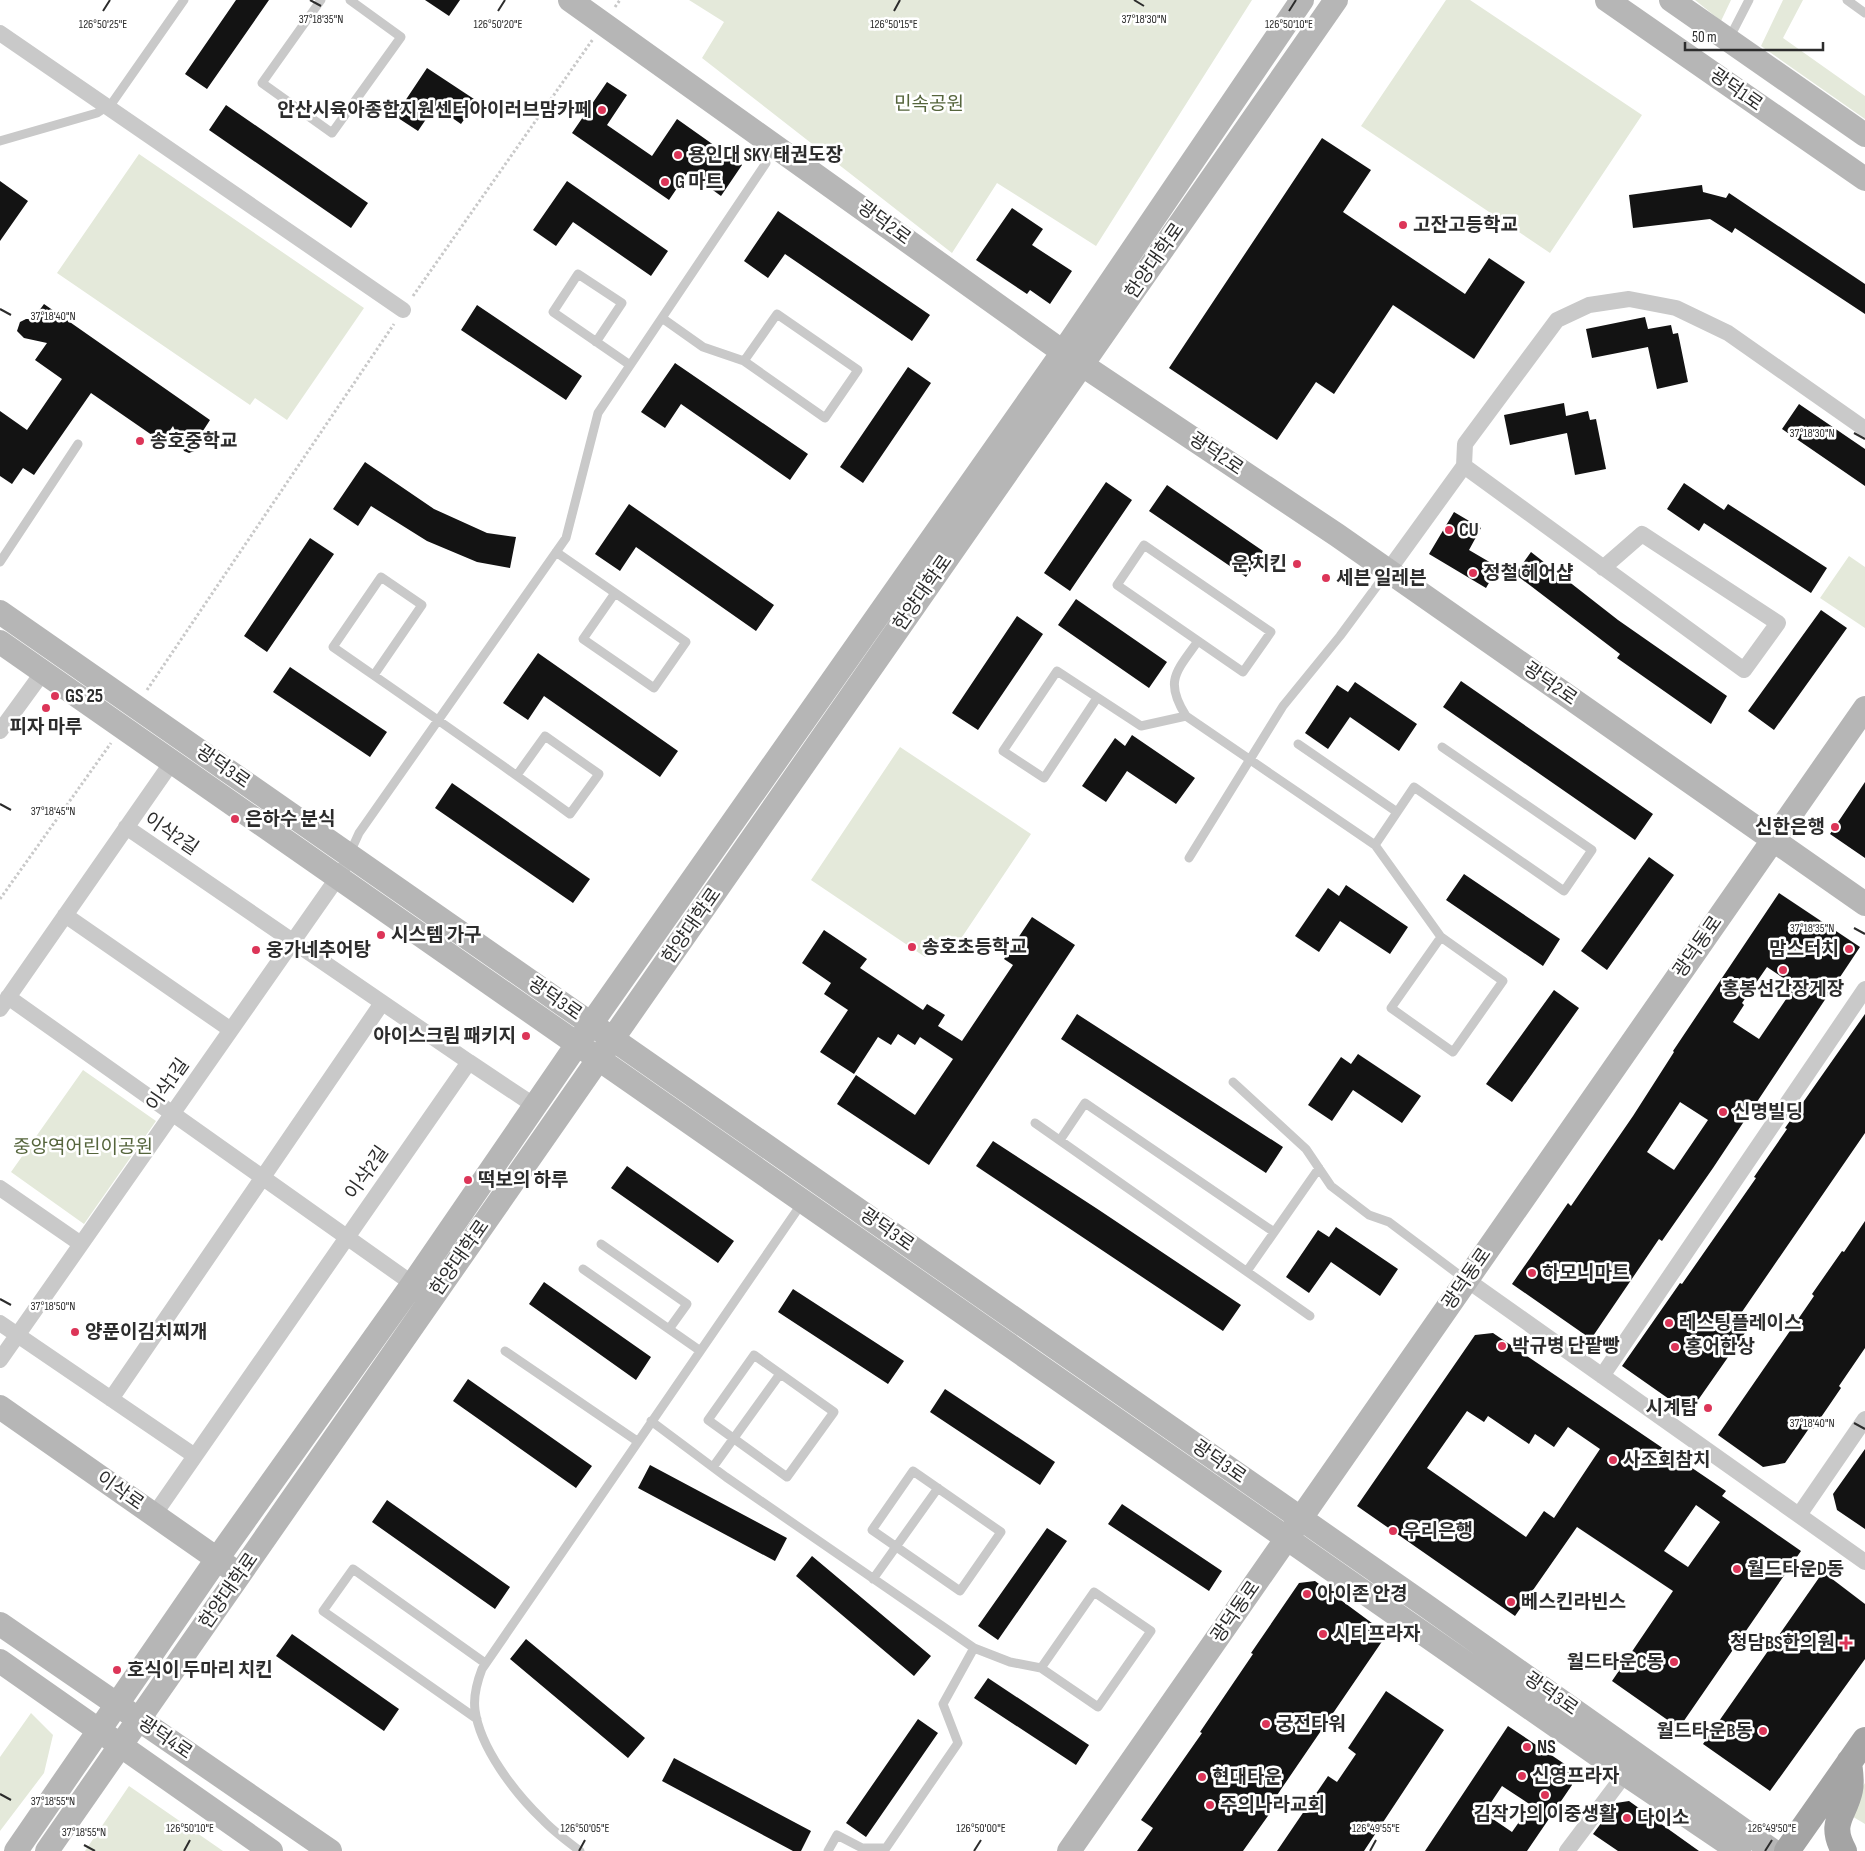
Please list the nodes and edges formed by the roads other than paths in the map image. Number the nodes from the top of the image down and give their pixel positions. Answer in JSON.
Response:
{"nodes":[{"id":1,"x":184,"y":0,"type":"edge"},
{"id":2,"x":320,"y":0,"type":"edge"},
{"id":3,"x":350,"y":0,"type":"edge"},
{"id":4,"x":570,"y":0,"type":"edge"},
{"id":5,"x":1302,"y":0,"type":"edge"},
{"id":6,"x":1336,"y":0,"type":"edge"},
{"id":7,"x":1607,"y":0,"type":"edge"},
{"id":8,"x":1671,"y":0,"type":"edge"},
{"id":9,"x":1749,"y":0,"type":"edge"},
{"id":10,"x":1847,"y":0,"type":"edge"},
{"id":11,"x":1865,"y":13,"type":"edge"},
{"id":12,"x":0,"y":33,"type":"edge"},
{"id":13,"x":1732,"y":33,"type":"dead end"},
{"id":14,"x":108,"y":106,"type":"junction"},
{"id":15,"x":1865,"y":135,"type":"edge"},
{"id":16,"x":0,"y":141,"type":"edge"},
{"id":17,"x":766,"y":163,"type":"dead end"},
{"id":18,"x":1865,"y":180,"type":"edge"},
{"id":19,"x":403,"y":310,"type":"road end"},
{"id":20,"x":662,"y":318,"type":"junction"},
{"id":21,"x":596,"y":342,"type":"junction"},
{"id":22,"x":1073,"y":358,"type":"junction"},
{"id":23,"x":744,"y":361,"type":"junction"},
{"id":24,"x":630,"y":365,"type":"junction"},
{"id":25,"x":1865,"y":429,"type":"edge"},
{"id":26,"x":78,"y":444,"type":"dead end"},
{"id":27,"x":1464,"y":466,"type":"junction"},
{"id":28,"x":556,"y":552,"type":"junction"},
{"id":29,"x":0,"y":562,"type":"edge"},
{"id":30,"x":1603,"y":568,"type":"junction"},
{"id":31,"x":1388,"y":571,"type":"junction"},
{"id":32,"x":615,"y":593,"type":"junction"},
{"id":33,"x":0,"y":612,"type":"edge"},
{"id":34,"x":1198,"y":641,"type":"junction"},
{"id":35,"x":0,"y":642,"type":"edge"},
{"id":36,"x":43,"y":672,"type":"junction"},
{"id":37,"x":374,"y":675,"type":"junction"},
{"id":38,"x":1098,"y":698,"type":"junction"},
{"id":39,"x":1865,"y":708,"type":"edge"},
{"id":40,"x":1186,"y":716,"type":"junction"},
{"id":41,"x":439,"y":720,"type":"junction"},
{"id":42,"x":0,"y":731,"type":"edge"},
{"id":43,"x":1298,"y":744,"type":"dead end"},
{"id":44,"x":1442,"y":747,"type":"dead end"},
{"id":45,"x":1250,"y":760,"type":"junction"},
{"id":46,"x":172,"y":762,"type":"junction"},
{"id":47,"x":517,"y":775,"type":"junction"},
{"id":48,"x":1397,"y":812,"type":"junction"},
{"id":49,"x":126,"y":827,"type":"junction"},
{"id":50,"x":1773,"y":840,"type":"junction"},
{"id":51,"x":1374,"y":845,"type":"junction"},
{"id":52,"x":349,"y":855,"type":"junction"},
{"id":53,"x":1189,"y":858,"type":"dead end"},
{"id":54,"x":338,"y":878,"type":"junction"},
{"id":55,"x":1865,"y":904,"type":"edge"},
{"id":56,"x":65,"y":915,"type":"junction"},
{"id":57,"x":1440,"y":937,"type":"junction"},
{"id":58,"x":292,"y":941,"type":"junction"},
{"id":59,"x":1865,"y":989,"type":"edge"},
{"id":60,"x":382,"y":1002,"type":"junction"},
{"id":61,"x":4,"y":1003,"type":"edge"},
{"id":62,"x":591,"y":1024,"type":"junction"},
{"id":63,"x":231,"y":1030,"type":"junction"},
{"id":64,"x":613,"y":1039,"type":"junction"},
{"id":65,"x":577,"y":1044,"type":"junction"},
{"id":66,"x":599,"y":1059,"type":"junction"},
{"id":67,"x":469,"y":1062,"type":"junction"},
{"id":68,"x":1232,"y":1082,"type":"dead end"},
{"id":69,"x":534,"y":1106,"type":"junction"},
{"id":70,"x":172,"y":1114,"type":"junction"},
{"id":71,"x":1035,"y":1123,"type":"dead end"},
{"id":72,"x":1060,"y":1140,"type":"junction"},
{"id":73,"x":1319,"y":1168,"type":"junction"},
{"id":74,"x":262,"y":1177,"type":"junction"},
{"id":75,"x":0,"y":1188,"type":"edge"},
{"id":76,"x":803,"y":1201,"type":"junction"},
{"id":77,"x":1274,"y":1232,"type":"junction"},
{"id":78,"x":346,"y":1237,"type":"junction"},
{"id":79,"x":81,"y":1244,"type":"junction"},
{"id":80,"x":601,"y":1244,"type":"dead end"},
{"id":81,"x":583,"y":1269,"type":"dead end"},
{"id":82,"x":1247,"y":1271,"type":"junction"},
{"id":83,"x":1466,"y":1280,"type":"junction"},
{"id":84,"x":412,"y":1285,"type":"junction"},
{"id":85,"x":432,"y":1297,"type":"junction"},
{"id":86,"x":1310,"y":1316,"type":"dead end"},
{"id":87,"x":0,"y":1323,"type":"edge"},
{"id":88,"x":670,"y":1330,"type":"junction"},
{"id":89,"x":18,"y":1335,"type":"junction"},
{"id":90,"x":699,"y":1350,"type":"junction"},
{"id":91,"x":505,"y":1351,"type":"dead end"},
{"id":92,"x":0,"y":1360,"type":"edge"},
{"id":93,"x":780,"y":1374,"type":"junction"},
{"id":94,"x":1602,"y":1376,"type":"junction"},
{"id":95,"x":111,"y":1399,"type":"junction"},
{"id":96,"x":0,"y":1407,"type":"edge"},
{"id":97,"x":1865,"y":1419,"type":"edge"},
{"id":98,"x":651,"y":1420,"type":"junction"},
{"id":99,"x":734,"y":1438,"type":"junction"},
{"id":100,"x":637,"y":1441,"type":"junction"},
{"id":101,"x":195,"y":1456,"type":"junction"},
{"id":102,"x":713,"y":1468,"type":"junction"},
{"id":103,"x":938,"y":1488,"type":"junction"},
{"id":104,"x":154,"y":1515,"type":"junction"},
{"id":105,"x":1799,"y":1515,"type":"junction"},
{"id":106,"x":1300,"y":1519,"type":"junction"},
{"id":107,"x":1287,"y":1538,"type":"junction"},
{"id":108,"x":896,"y":1546,"type":"junction"},
{"id":109,"x":218,"y":1559,"type":"junction"},
{"id":110,"x":1865,"y":1562,"type":"edge"},
{"id":111,"x":240,"y":1575,"type":"junction"},
{"id":112,"x":873,"y":1579,"type":"junction"},
{"id":113,"x":0,"y":1624,"type":"edge"},
{"id":114,"x":974,"y":1648,"type":"junction"},
{"id":115,"x":0,"y":1661,"type":"edge"},
{"id":116,"x":486,"y":1663,"type":"junction"},
{"id":117,"x":1041,"y":1668,"type":"junction"},
{"id":118,"x":116,"y":1704,"type":"junction"},
{"id":119,"x":477,"y":1719,"type":"junction"},
{"id":120,"x":139,"y":1720,"type":"junction"},
{"id":121,"x":99,"y":1730,"type":"junction"},
{"id":122,"x":1865,"y":1740,"type":"edge"},
{"id":123,"x":120,"y":1746,"type":"junction"},
{"id":124,"x":1850,"y":1762,"type":"junction"},
{"id":125,"x":1624,"y":1774,"type":"junction"},
{"id":126,"x":16,"y":1851,"type":"edge"},
{"id":127,"x":47,"y":1851,"type":"edge"},
{"id":128,"x":271,"y":1851,"type":"edge"},
{"id":129,"x":330,"y":1851,"type":"edge"},
{"id":130,"x":580,"y":1851,"type":"edge"},
{"id":131,"x":828,"y":1851,"type":"edge"},
{"id":132,"x":1069,"y":1851,"type":"edge"},
{"id":133,"x":1567,"y":1851,"type":"edge"},
{"id":134,"x":1739,"y":1851,"type":"edge"},
{"id":135,"x":1773,"y":1851,"type":"edge"},
{"id":136,"x":1787,"y":1851,"type":"edge"},
{"id":137,"x":1844,"y":1851,"type":"edge"}],
"edges":[{"from":1,"to":14,"type":"lane"},
{"from":2,"to":3,"type":"lane"},
{"from":4,"to":22,"type":"street","name":"광덕2로"},
{"from":5,"to":22,"type":"street","name":"한양대학로"},
{"from":6,"to":22,"type":"street","name":"한양대학로"},
{"from":7,"to":18,"type":"street","name":"광덕1로"},
{"from":8,"to":15,"type":"street","name":"광덕1로"},
{"from":9,"to":13,"type":"lane"},
{"from":10,"to":11,"type":"lane"},
{"from":12,"to":14,"type":"street"},
{"from":14,"to":16,"type":"lane"},
{"from":14,"to":19,"type":"street"},
{"from":17,"to":20,"type":"lane"},
{"from":20,"to":23,"type":"lane"},
{"from":20,"to":24,"type":"lane"},
{"from":21,"to":21,"type":"lane"},
{"from":21,"to":24,"type":"lane"},
{"from":22,"to":31,"type":"street","name":"광덕2로"},
{"from":22,"to":62,"type":"street","name":"한양대학로"},
{"from":22,"to":64,"type":"street","name":"한양대학로"},
{"from":23,"to":23,"type":"lane"},
{"from":24,"to":28,"type":"lane"},
{"from":25,"to":27,"type":"street"},
{"from":26,"to":29,"type":"lane"},
{"from":27,"to":30,"type":"street"},
{"from":27,"to":31,"type":"street"},
{"from":28,"to":32,"type":"lane"},
{"from":28,"to":41,"type":"lane"},
{"from":30,"to":30,"type":"street"},
{"from":31,"to":45,"type":"lane"},
{"from":31,"to":50,"type":"street","name":"광덕2로"},
{"from":32,"to":32,"type":"lane"},
{"from":33,"to":52,"type":"street","name":"광덕3로"},
{"from":34,"to":34,"type":"lane"},
{"from":34,"to":40,"type":"lane"},
{"from":35,"to":36,"type":"street","name":"광덕3로"},
{"from":36,"to":42,"type":"street"},
{"from":36,"to":46,"type":"street","name":"광덕3로"},
{"from":37,"to":37,"type":"lane"},
{"from":37,"to":41,"type":"lane"},
{"from":38,"to":38,"type":"lane"},
{"from":38,"to":40,"type":"lane"},
{"from":39,"to":50,"type":"street","name":"광덕동로"},
{"from":40,"to":45,"type":"lane"},
{"from":41,"to":47,"type":"lane"},
{"from":41,"to":52,"type":"lane"},
{"from":43,"to":48,"type":"lane"},
{"from":44,"to":48,"type":"lane"},
{"from":45,"to":51,"type":"lane"},
{"from":45,"to":53,"type":"lane"},
{"from":46,"to":49,"type":"street","name":"이삭2길"},
{"from":46,"to":54,"type":"street","name":"광덕3로"},
{"from":47,"to":47,"type":"lane"},
{"from":48,"to":51,"type":"lane"},
{"from":49,"to":56,"type":"street","name":"이삭2길"},
{"from":49,"to":58,"type":"street","name":"이삭2길"},
{"from":50,"to":55,"type":"street","name":"광덕2로"},
{"from":50,"to":83,"type":"street","name":"광덕동로"},
{"from":51,"to":57,"type":"lane"},
{"from":52,"to":54,"type":"street","name":"이삭1길"},
{"from":52,"to":62,"type":"street","name":"광덕3로"},
{"from":54,"to":58,"type":"street","name":"이삭1길"},
{"from":54,"to":65,"type":"street","name":"광덕3로"},
{"from":56,"to":61,"type":"street","name":"이삭2길"},
{"from":56,"to":63,"type":"street"},
{"from":57,"to":57,"type":"lane"},
{"from":58,"to":60,"type":"street","name":"이삭2길"},
{"from":58,"to":63,"type":"street","name":"이삭1길"},
{"from":59,"to":94,"type":"street"},
{"from":60,"to":67,"type":"street","name":"이삭2길"},
{"from":60,"to":74,"type":"street"},
{"from":61,"to":70,"type":"street"},
{"from":62,"to":64,"type":"street","name":"광덕3로"},
{"from":62,"to":65,"type":"street","name":"한양대학로"},
{"from":63,"to":70,"type":"street","name":"이삭1길"},
{"from":64,"to":66,"type":"street","name":"한양대학로"},
{"from":64,"to":106,"type":"street","name":"광덕3로"},
{"from":65,"to":66,"type":"street","name":"광덕3로"},
{"from":65,"to":69,"type":"street","name":"한양대학로"},
{"from":66,"to":76,"type":"street","name":"광덕3로"},
{"from":66,"to":85,"type":"street","name":"한양대학로"},
{"from":67,"to":69,"type":"street"},
{"from":67,"to":78,"type":"street","name":"이삭2길"},
{"from":68,"to":73,"type":"lane"},
{"from":69,"to":84,"type":"street","name":"한양대학로"},
{"from":70,"to":74,"type":"street"},
{"from":70,"to":79,"type":"street","name":"이삭1길"},
{"from":71,"to":72,"type":"lane"},
{"from":72,"to":77,"type":"lane"},
{"from":72,"to":82,"type":"lane"},
{"from":73,"to":77,"type":"lane"},
{"from":73,"to":83,"type":"lane"},
{"from":74,"to":78,"type":"street"},
{"from":74,"to":95,"type":"street"},
{"from":75,"to":79,"type":"street"},
{"from":76,"to":90,"type":"lane"},
{"from":76,"to":107,"type":"street","name":"광덕3로"},
{"from":77,"to":82,"type":"lane"},
{"from":78,"to":84,"type":"street"},
{"from":78,"to":101,"type":"street","name":"이삭2길"},
{"from":79,"to":89,"type":"street","name":"이삭1길"},
{"from":80,"to":88,"type":"lane"},
{"from":81,"to":88,"type":"lane"},
{"from":82,"to":86,"type":"lane"},
{"from":83,"to":94,"type":"street"},
{"from":83,"to":106,"type":"street","name":"광덕동로"},
{"from":84,"to":85,"type":"street"},
{"from":84,"to":109,"type":"street","name":"한양대학로"},
{"from":85,"to":111,"type":"street","name":"한양대학로"},
{"from":87,"to":89,"type":"street"},
{"from":88,"to":90,"type":"lane"},
{"from":89,"to":92,"type":"street","name":"이삭1길"},
{"from":89,"to":95,"type":"street"},
{"from":90,"to":98,"type":"lane"},
{"from":91,"to":100,"type":"lane"},
{"from":93,"to":99,"type":"lane"},
{"from":93,"to":99,"type":"lane"},
{"from":93,"to":99,"type":"lane"},
{"from":94,"to":105,"type":"street"},
{"from":95,"to":101,"type":"street"},
{"from":96,"to":104,"type":"street","name":"이삭로"},
{"from":97,"to":105,"type":"street"},
{"from":98,"to":100,"type":"lane"},
{"from":98,"to":102,"type":"lane"},
{"from":99,"to":102,"type":"lane"},
{"from":100,"to":116,"type":"lane"},
{"from":101,"to":104,"type":"street","name":"이삭2길"},
{"from":102,"to":112,"type":"lane"},
{"from":103,"to":108,"type":"lane"},
{"from":103,"to":108,"type":"lane"},
{"from":103,"to":108,"type":"lane"},
{"from":104,"to":109,"type":"street","name":"이삭로"},
{"from":105,"to":110,"type":"street"},
{"from":106,"to":107,"type":"street","name":"광덕동로"},
{"from":106,"to":135,"type":"street","name":"광덕3로"},
{"from":107,"to":125,"type":"street","name":"광덕3로"},
{"from":107,"to":132,"type":"street","name":"광덕동로"},
{"from":108,"to":112,"type":"lane"},
{"from":109,"to":111,"type":"street","name":"이삭로"},
{"from":109,"to":118,"type":"street","name":"한양대학로"},
{"from":111,"to":120,"type":"street","name":"한양대학로"},
{"from":112,"to":114,"type":"lane"},
{"from":113,"to":118,"type":"street","name":"광덕4로"},
{"from":114,"to":117,"type":"lane"},
{"from":114,"to":131,"type":"lane"},
{"from":115,"to":121,"type":"street","name":"광덕4로"},
{"from":116,"to":119,"type":"lane"},
{"from":116,"to":119,"type":"lane"},
{"from":117,"to":117,"type":"lane"},
{"from":118,"to":120,"type":"street","name":"광덕4로"},
{"from":118,"to":121,"type":"street","name":"한양대학로"},
{"from":119,"to":130,"type":"lane"},
{"from":120,"to":123,"type":"street","name":"한양대학로"},
{"from":120,"to":129,"type":"street","name":"광덕4로"},
{"from":121,"to":123,"type":"street","name":"광덕4로"},
{"from":121,"to":126,"type":"street","name":"한양대학로"},
{"from":122,"to":124,"type":"main road"},
{"from":123,"to":127,"type":"street","name":"한양대학로"},
{"from":123,"to":128,"type":"street","name":"광덕4로"},
{"from":124,"to":136,"type":"main road"},
{"from":124,"to":137,"type":"main road"},
{"from":125,"to":133,"type":"street"},
{"from":125,"to":134,"type":"street","name":"광덕3로"}]}
